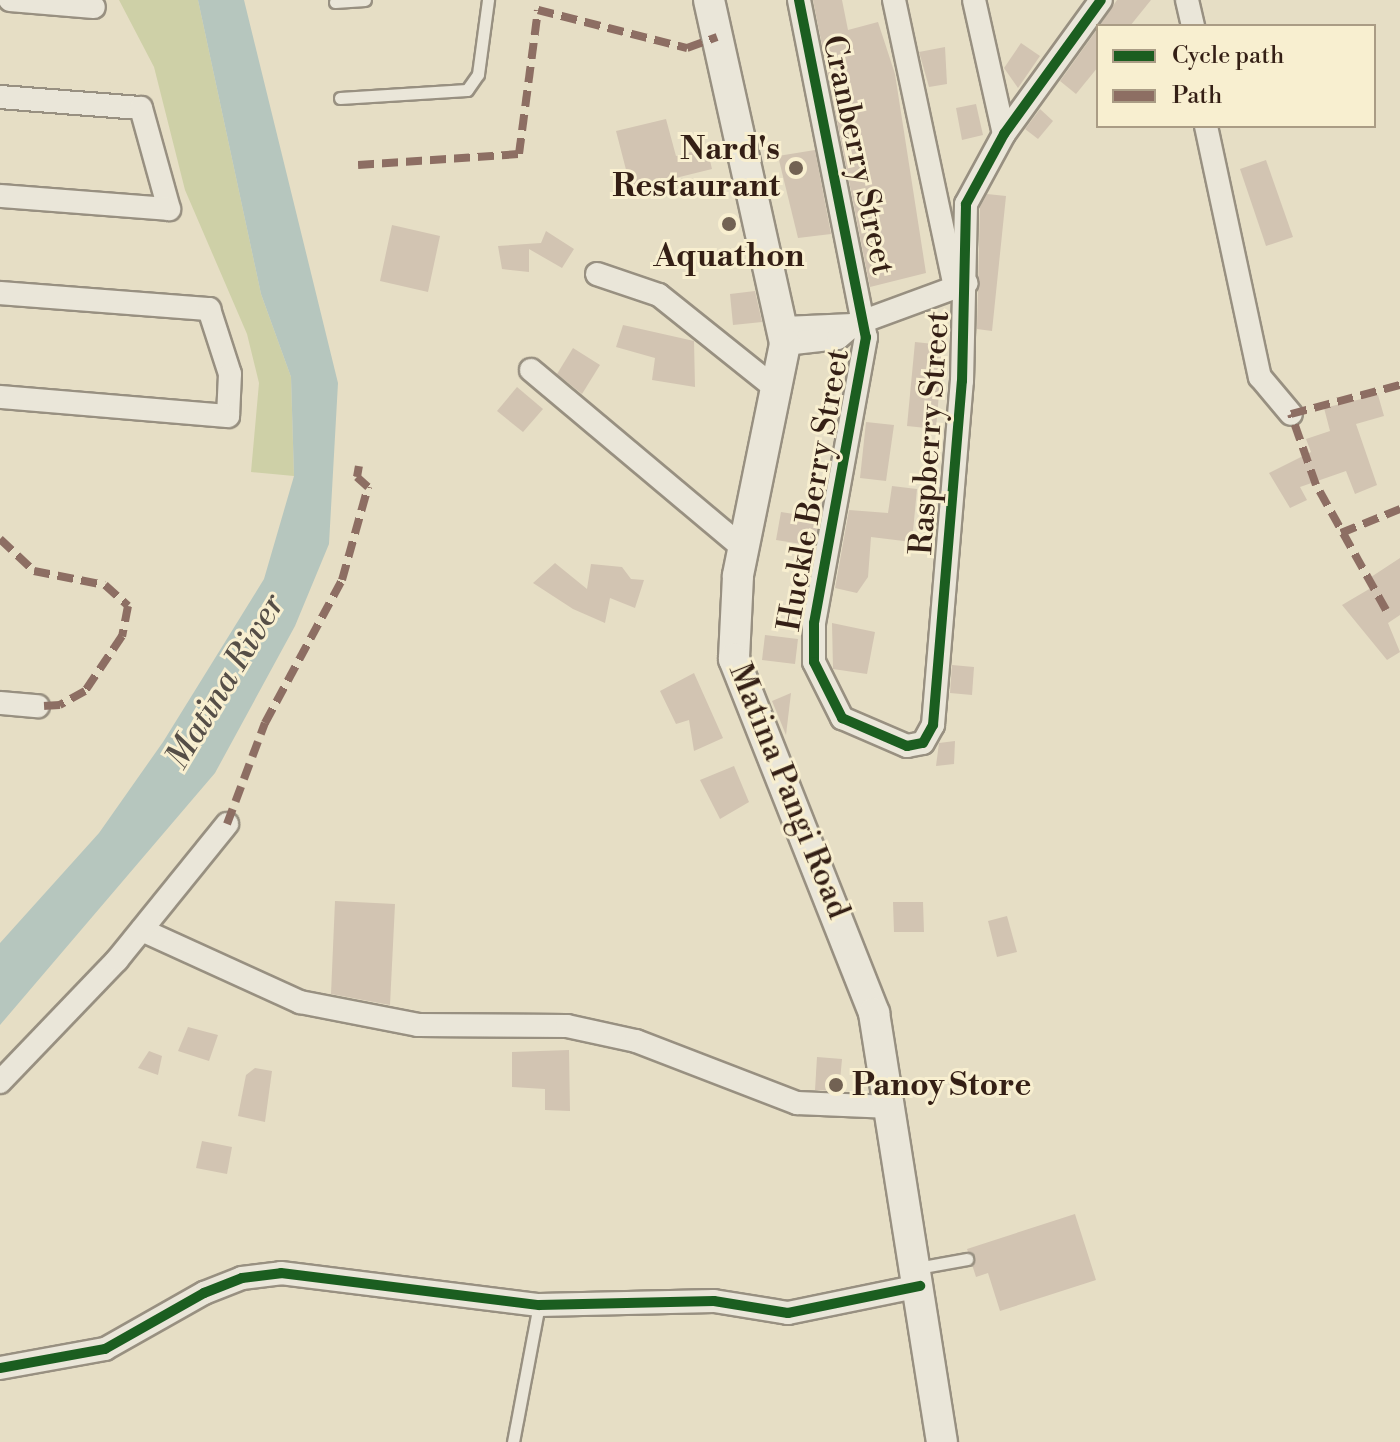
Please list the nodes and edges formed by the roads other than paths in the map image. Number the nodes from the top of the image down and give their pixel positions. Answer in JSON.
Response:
{"nodes":[{"id":1,"x":10,"y":0,"type":"edge"},
{"id":2,"x":365,"y":0,"type":"edge"},
{"id":3,"x":488,"y":0,"type":"edge"},
{"id":4,"x":709,"y":0,"type":"edge"},
{"id":5,"x":799,"y":0,"type":"edge"},
{"id":6,"x":894,"y":0,"type":"edge"},
{"id":7,"x":974,"y":0,"type":"edge"},
{"id":8,"x":1101,"y":0,"type":"edge"},
{"id":9,"x":1187,"y":0,"type":"edge"},
{"id":10,"x":335,"y":2,"type":"edge"},
{"id":11,"x":94,"y":7,"type":"dead end"},
{"id":12,"x":1193,"y":24,"type":"edge"},
{"id":13,"x":0,"y":97,"type":"edge"},
{"id":14,"x":340,"y":98,"type":"dead end"},
{"id":15,"x":1206,"y":128,"type":"edge"},
{"id":16,"x":1004,"y":134,"type":"junction"},
{"id":17,"x":0,"y":196,"type":"edge"},
{"id":18,"x":937,"y":204,"type":"junction"},
{"id":19,"x":966,"y":204,"type":"junction"},
{"id":20,"x":597,"y":274,"type":"dead end"},
{"id":21,"x":961,"y":285,"type":"junction"},
{"id":22,"x":0,"y":293,"type":"edge"},
{"id":23,"x":859,"y":323,"type":"junction"},
{"id":24,"x":785,"y":336,"type":"junction"},
{"id":25,"x":531,"y":370,"type":"dead end"},
{"id":26,"x":779,"y":391,"type":"junction"},
{"id":27,"x":0,"y":397,"type":"edge"},
{"id":28,"x":1291,"y":414,"type":"dead end"},
{"id":29,"x":744,"y":549,"type":"junction"},
{"id":30,"x":0,"y":703,"type":"edge"},
{"id":31,"x":38,"y":706,"type":"dead end"},
{"id":32,"x":923,"y":743,"type":"joint"},
{"id":33,"x":227,"y":824,"type":"dead end"},
{"id":34,"x":142,"y":930,"type":"junction"},
{"id":35,"x":0,"y":1082,"type":"edge"},
{"id":36,"x":891,"y":1107,"type":"junction"},
{"id":37,"x":967,"y":1259,"type":"dead end"},
{"id":38,"x":918,"y":1277,"type":"junction"},
{"id":39,"x":539,"y":1305,"type":"junction"},
{"id":40,"x":0,"y":1368,"type":"edge"},
{"id":41,"x":513,"y":1442,"type":"edge"},
{"id":42,"x":942,"y":1442,"type":"edge"}],
"edges":[{"from":1,"to":11,"type":"street"},
{"from":2,"to":10,"type":"lane"},
{"from":3,"to":14,"type":"lane"},
{"from":4,"to":24,"type":"street","name":"Matina Pangi Road"},
{"from":5,"to":23,"type":"street","name":"Cranberry Street"},
{"from":6,"to":18,"type":"street"},
{"from":7,"to":16,"type":"street"},
{"from":8,"to":16,"type":"street","name":"Raspberry Street"},
{"from":9,"to":12,"type":"street"},
{"from":13,"to":17,"type":"street"},
{"from":15,"to":28,"type":"street"},
{"from":16,"to":19,"type":"street","name":"Raspberry Street"},
{"from":18,"to":19,"type":"street"},
{"from":18,"to":21,"type":"street"},
{"from":19,"to":21,"type":"street","name":"Raspberry Street"},
{"from":20,"to":26,"type":"street"},
{"from":21,"to":23,"type":"street"},
{"from":21,"to":32,"type":"street","name":"Raspberry Street"},
{"from":22,"to":27,"type":"street"},
{"from":23,"to":24,"type":"street"},
{"from":23,"to":32,"type":"street","name":"Huckle Berry Street"},
{"from":24,"to":26,"type":"street","name":"Matina Pangi Road"},
{"from":25,"to":29,"type":"street"},
{"from":26,"to":29,"type":"street","name":"Matina Pangi Road"},
{"from":29,"to":36,"type":"street","name":"Matina Pangi Road"},
{"from":30,"to":31,"type":"street"},
{"from":33,"to":34,"type":"street"},
{"from":34,"to":35,"type":"street"},
{"from":34,"to":36,"type":"street"},
{"from":36,"to":38,"type":"street","name":"Matina Pangi Road"},
{"from":37,"to":38,"type":"lane"},
{"from":38,"to":39,"type":"street"},
{"from":38,"to":42,"type":"street","name":"Matina Pangi Road"},
{"from":39,"to":40,"type":"street"},
{"from":39,"to":41,"type":"lane"}]}
